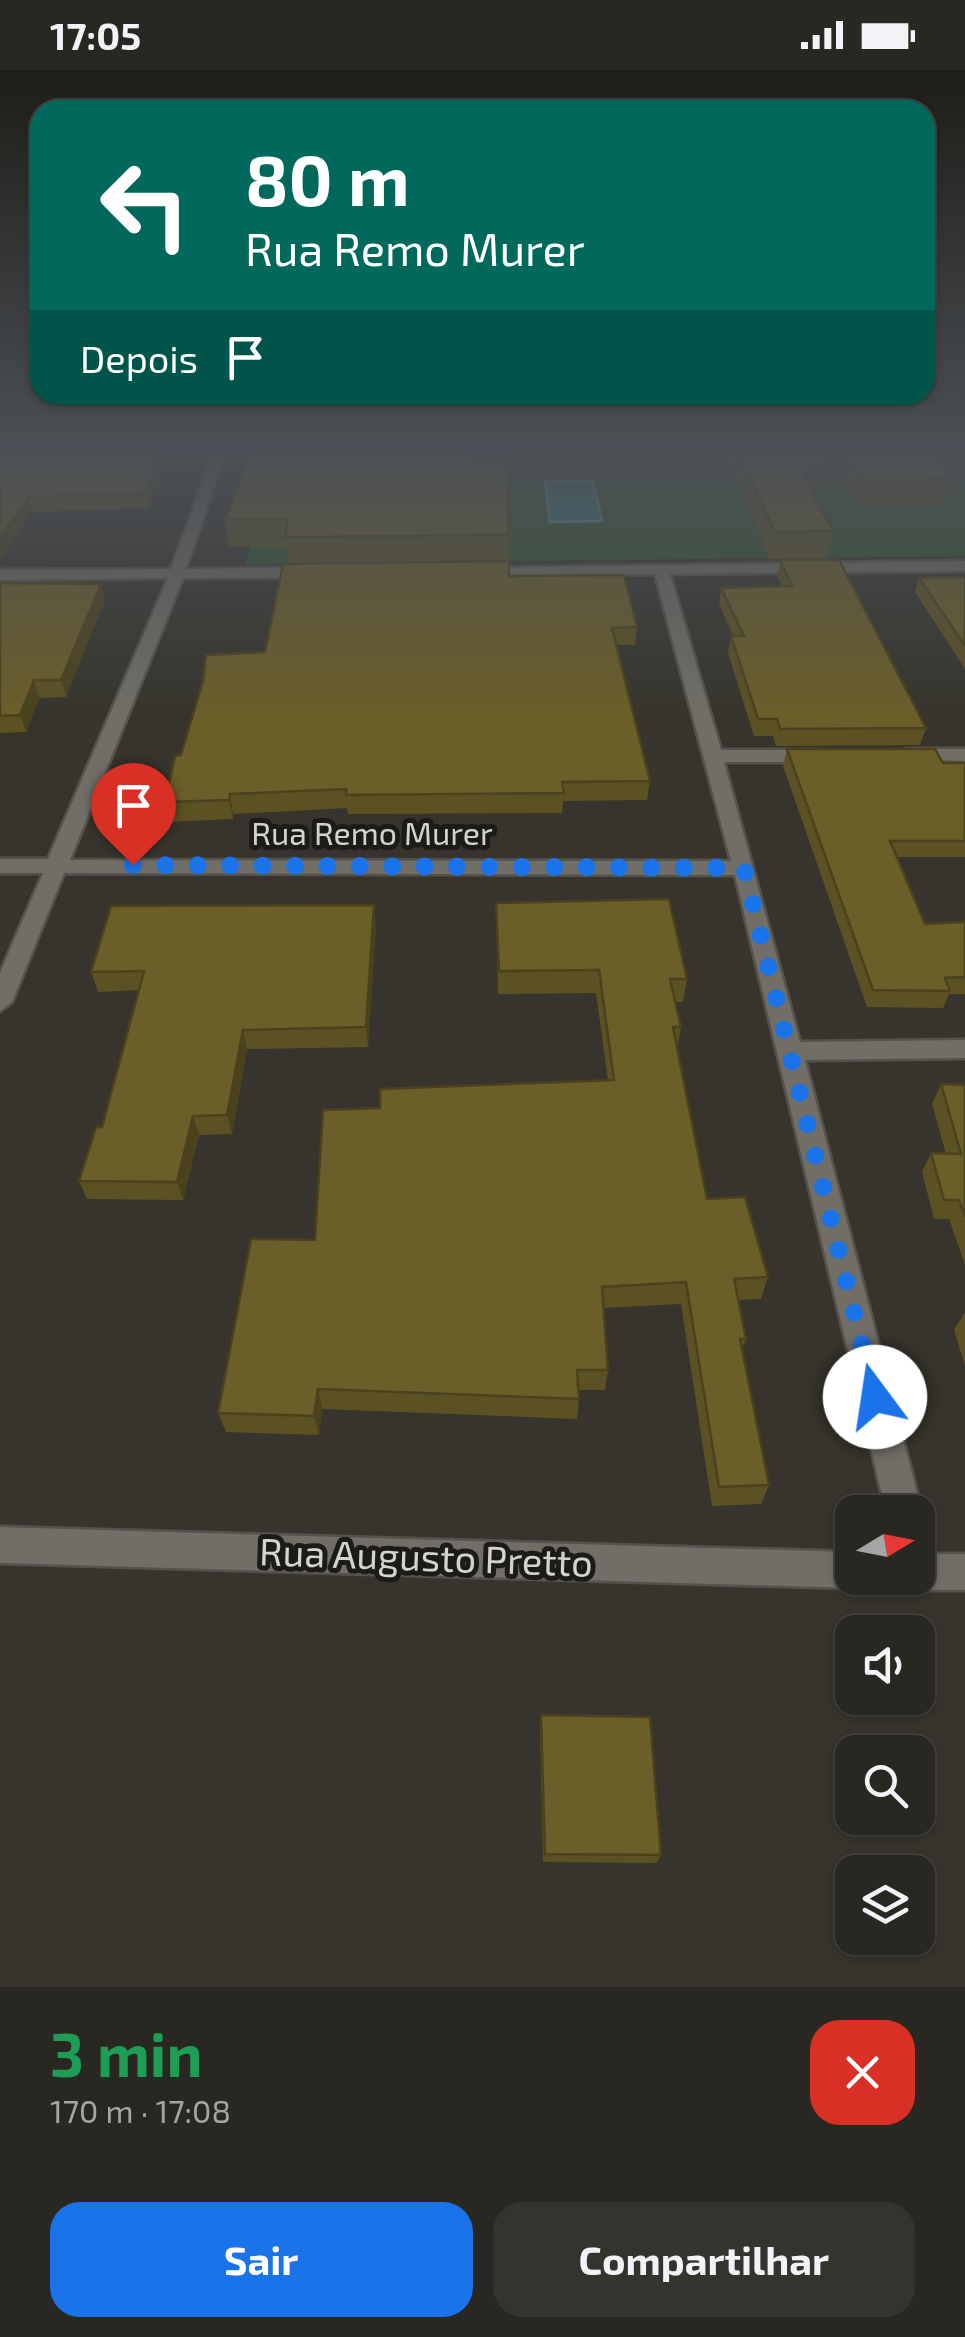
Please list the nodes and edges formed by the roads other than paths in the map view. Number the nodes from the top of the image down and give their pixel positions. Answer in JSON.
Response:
{"nodes":[{"id":1,"x":190,"y":537,"type":"edge"},
{"id":2,"x":965,"y":566,"type":"edge"},
{"id":3,"x":661,"y":569,"type":"junction"},
{"id":4,"x":448,"y":571,"type":"edge"},
{"id":5,"x":332,"y":572,"type":"edge"},
{"id":6,"x":177,"y":574,"type":"junction"},
{"id":7,"x":0,"y":575,"type":"edge"},
{"id":8,"x":965,"y":755,"type":"edge"},
{"id":9,"x":712,"y":756,"type":"junction"},
{"id":10,"x":848,"y":756,"type":"edge"},
{"id":11,"x":887,"y":756,"type":"edge"},
{"id":12,"x":56,"y":864,"type":"junction"},
{"id":13,"x":0,"y":866,"type":"edge"},
{"id":14,"x":744,"y":868,"type":"junction"},
{"id":15,"x":0,"y":1002,"type":"edge"},
{"id":16,"x":965,"y":1049,"type":"edge"},
{"id":17,"x":788,"y":1051,"type":"junction"},
{"id":18,"x":900,"y":1495,"type":"edge"},
{"id":19,"x":0,"y":1545,"type":"edge"},
{"id":20,"x":835,"y":1570,"type":"edge"},
{"id":21,"x":935,"y":1571,"type":"edge"},
{"id":22,"x":965,"y":1572,"type":"edge"}],
"edges":[{"from":1,"to":6,"type":"street"},
{"from":2,"to":3,"type":"street"},
{"from":3,"to":4,"type":"street"},
{"from":3,"to":9,"type":"street"},
{"from":5,"to":6,"type":"street"},
{"from":6,"to":7,"type":"street"},
{"from":6,"to":12,"type":"street"},
{"from":8,"to":11,"type":"street"},
{"from":9,"to":10,"type":"street"},
{"from":9,"to":14,"type":"street"},
{"from":12,"to":13,"type":"street","name":"Rua Remo Murer"},
{"from":12,"to":14,"type":"street","name":"Rua Remo Murer"},
{"from":12,"to":15,"type":"street"},
{"from":14,"to":17,"type":"street"},
{"from":16,"to":17,"type":"street"},
{"from":17,"to":18,"type":"street"},
{"from":19,"to":20,"type":"street","name":"Rua Augusto Pretto"},
{"from":21,"to":22,"type":"street"}]}
